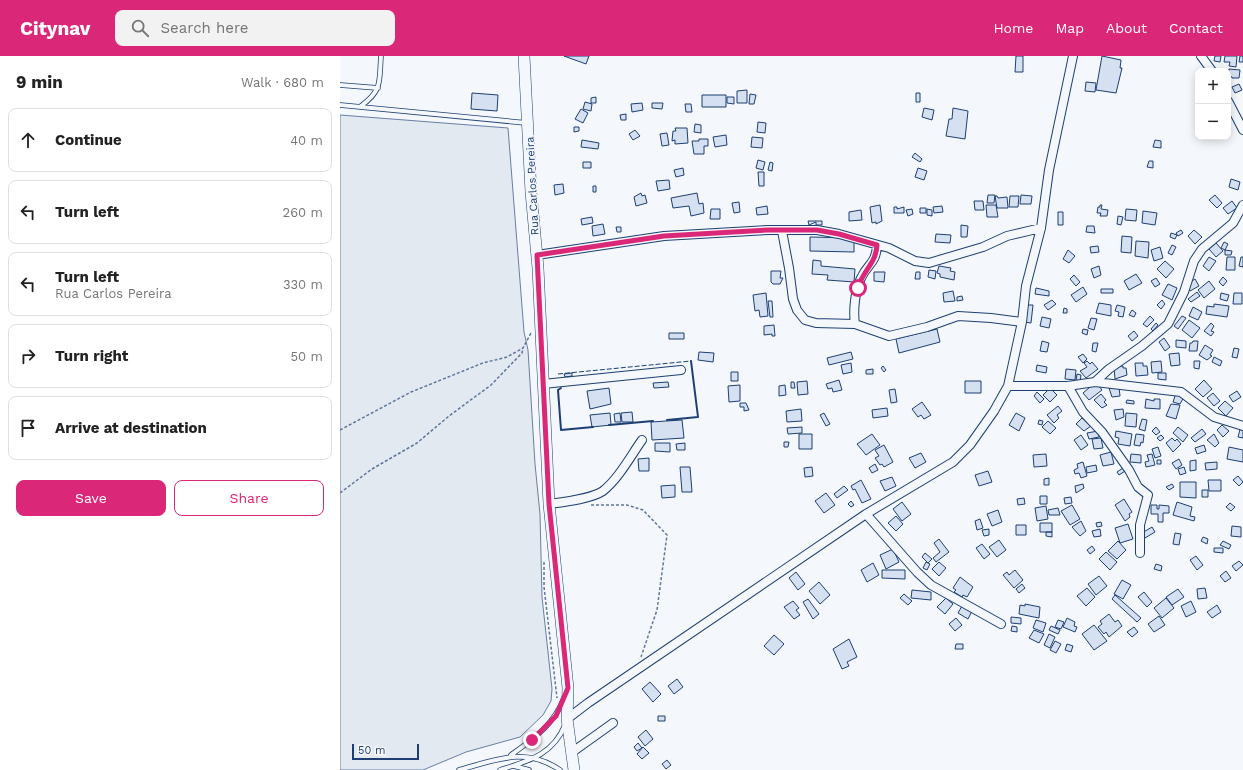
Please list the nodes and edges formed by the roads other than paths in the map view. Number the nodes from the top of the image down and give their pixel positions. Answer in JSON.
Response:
{"nodes":[{"id":1,"x":381,"y":56,"type":"edge"},
{"id":2,"x":524,"y":56,"type":"edge"},
{"id":3,"x":1073,"y":56,"type":"edge"},
{"id":4,"x":1200,"y":56,"type":"edge"},
{"id":5,"x":1210,"y":68,"type":"edge"},
{"id":6,"x":340,"y":85,"type":"edge"},
{"id":7,"x":378,"y":88,"type":"junction"},
{"id":8,"x":340,"y":104,"type":"edge"},
{"id":9,"x":1230,"y":104,"type":"edge"},
{"id":10,"x":361,"y":106,"type":"junction"},
{"id":11,"x":529,"y":123,"type":"junction"},
{"id":12,"x":1243,"y":130,"type":"edge"},
{"id":13,"x":1243,"y":205,"type":"edge"},
{"id":14,"x":1041,"y":228,"type":"junction"},
{"id":15,"x":782,"y":231,"type":"junction"},
{"id":16,"x":877,"y":245,"type":"junction"},
{"id":17,"x":537,"y":255,"type":"junction"},
{"id":18,"x":1022,"y":322,"type":"junction"},
{"id":19,"x":855,"y":324,"type":"junction"},
{"id":20,"x":681,"y":370,"type":"dead end"},
{"id":21,"x":1095,"y":382,"type":"junction"},
{"id":22,"x":543,"y":384,"type":"junction"},
{"id":23,"x":1008,"y":386,"type":"junction"},
{"id":24,"x":1068,"y":386,"type":"junction"},
{"id":25,"x":1243,"y":426,"type":"edge"},
{"id":26,"x":642,"y":440,"type":"dead end"},
{"id":27,"x":549,"y":504,"type":"junction"},
{"id":28,"x":866,"y":514,"type":"junction"},
{"id":29,"x":1140,"y":552,"type":"dead end"},
{"id":30,"x":1001,"y":624,"type":"dead end"},
{"id":31,"x":568,"y":688,"type":"junction"},
{"id":32,"x":567,"y":719,"type":"junction"},
{"id":33,"x":613,"y":724,"type":"dead end"},
{"id":34,"x":571,"y":753,"type":"junction"},
{"id":35,"x":511,"y":756,"type":"junction"},
{"id":36,"x":535,"y":758,"type":"junction"},
{"id":37,"x":513,"y":766,"type":"junction"},
{"id":38,"x":460,"y":770,"type":"edge"},
{"id":39,"x":500,"y":770,"type":"edge"},
{"id":40,"x":529,"y":770,"type":"edge"},
{"id":41,"x":560,"y":770,"type":"edge"},
{"id":42,"x":574,"y":770,"type":"edge"}],
"edges":[{"from":1,"to":7,"type":"lane"},
{"from":2,"to":11,"type":"main road","name":"Rua Carlos Pereira"},
{"from":3,"to":14,"type":"street"},
{"from":4,"to":5,"type":"street"},
{"from":6,"to":7,"type":"lane"},
{"from":7,"to":10,"type":"lane"},
{"from":8,"to":10,"type":"lane"},
{"from":9,"to":12,"type":"street"},
{"from":10,"to":11,"type":"lane"},
{"from":11,"to":17,"type":"main road","name":"Rua Carlos Pereira"},
{"from":13,"to":21,"type":"street"},
{"from":14,"to":16,"type":"street"},
{"from":14,"to":18,"type":"street"},
{"from":15,"to":16,"type":"street"},
{"from":15,"to":17,"type":"street"},
{"from":15,"to":19,"type":"street"},
{"from":16,"to":19,"type":"street"},
{"from":17,"to":22,"type":"main road","name":"Rua Carlos Pereira"},
{"from":18,"to":19,"type":"street"},
{"from":18,"to":23,"type":"street"},
{"from":20,"to":22,"type":"street"},
{"from":21,"to":24,"type":"street"},
{"from":21,"to":25,"type":"street"},
{"from":22,"to":27,"type":"main road","name":"Rua Carlos Pereira"},
{"from":23,"to":24,"type":"street"},
{"from":23,"to":28,"type":"street"},
{"from":24,"to":29,"type":"street"},
{"from":26,"to":27,"type":"street"},
{"from":27,"to":31,"type":"main road","name":"Rua Carlos Pereira"},
{"from":28,"to":30,"type":"street"},
{"from":28,"to":32,"type":"street"},
{"from":31,"to":32,"type":"main road","name":"Rua Carlos Pereira"},
{"from":31,"to":35,"type":"lane"},
{"from":32,"to":34,"type":"main road","name":"Rua Carlos Pereira"},
{"from":32,"to":36,"type":"lane"},
{"from":33,"to":34,"type":"street"},
{"from":34,"to":42,"type":"main road","name":"Rua Carlos Pereira"},
{"from":35,"to":36,"type":"lane"},
{"from":35,"to":38,"type":"lane"},
{"from":36,"to":37,"type":"lane"},
{"from":36,"to":41,"type":"lane"},
{"from":37,"to":39,"type":"lane"},
{"from":37,"to":40,"type":"lane"}]}
